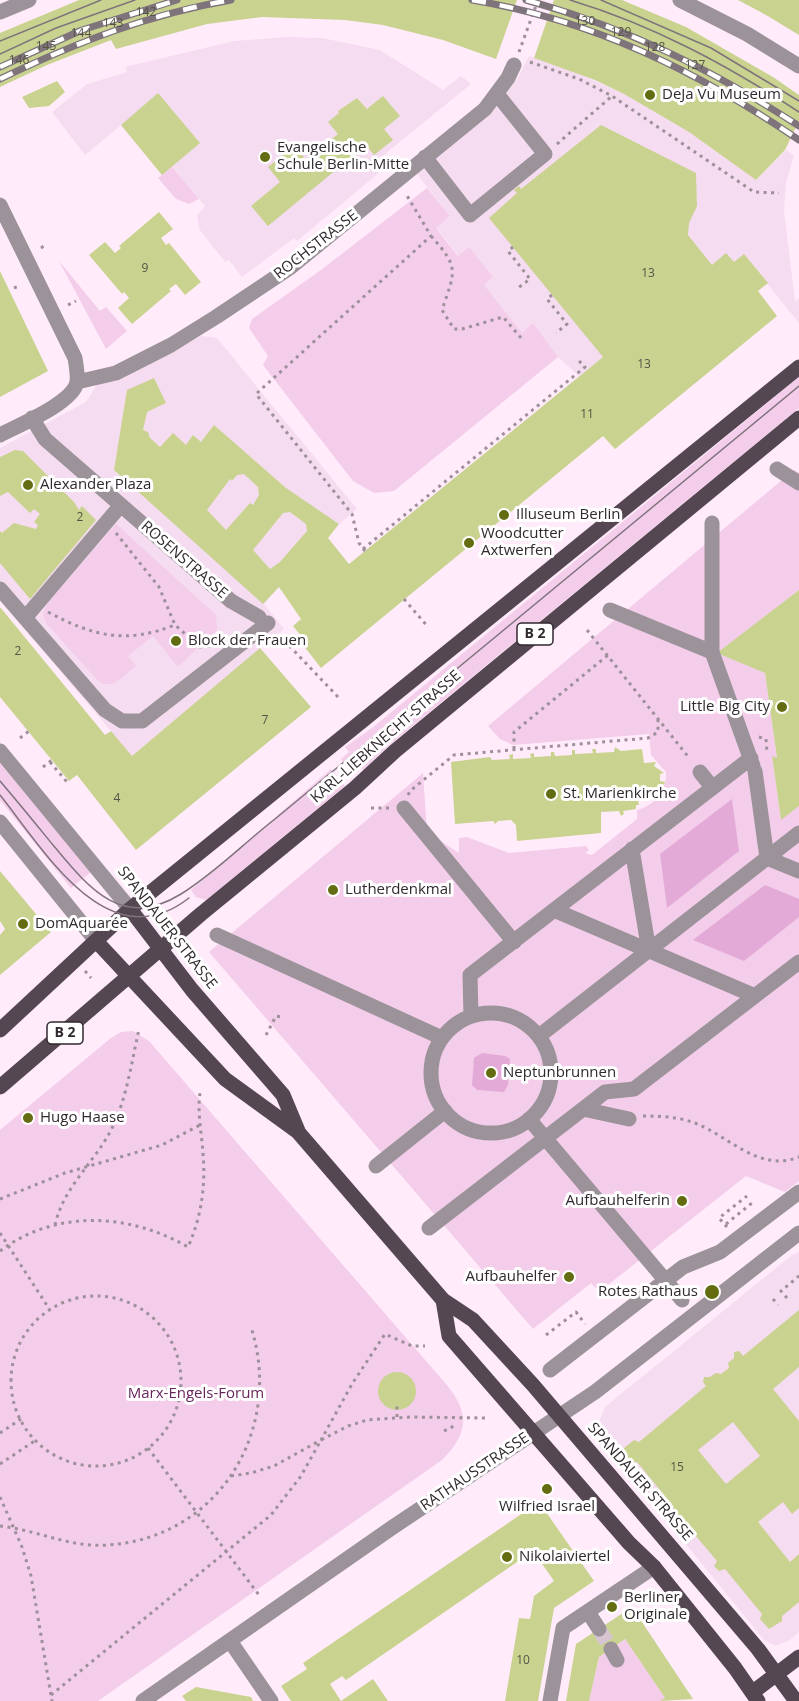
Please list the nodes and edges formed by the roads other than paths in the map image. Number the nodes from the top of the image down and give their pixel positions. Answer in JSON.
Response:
{"nodes":[{"id":1,"x":29,"y":0,"type":"edge"},
{"id":2,"x":680,"y":0,"type":"edge"},
{"id":3,"x":0,"y":12,"type":"edge"},
{"id":4,"x":515,"y":61,"type":"road end"},
{"id":5,"x":799,"y":66,"type":"edge"},
{"id":6,"x":497,"y":94,"type":"junction"},
{"id":7,"x":425,"y":157,"type":"junction"},
{"id":8,"x":0,"y":205,"type":"edge"},
{"id":9,"x":799,"y":367,"type":"edge"},
{"id":10,"x":77,"y":382,"type":"junction"},
{"id":11,"x":32,"y":418,"type":"junction"},
{"id":12,"x":799,"y":418,"type":"edge"},
{"id":13,"x":0,"y":435,"type":"edge"},
{"id":14,"x":777,"y":469,"type":"dead end"},
{"id":15,"x":799,"y":483,"type":"edge"},
{"id":16,"x":121,"y":505,"type":"junction"},
{"id":17,"x":712,"y":523,"type":"dead end"},
{"id":18,"x":0,"y":589,"type":"edge"},
{"id":19,"x":610,"y":610,"type":"dead end"},
{"id":20,"x":25,"y":618,"type":"junction"},
{"id":21,"x":712,"y":652,"type":"junction"},
{"id":22,"x":0,"y":751,"type":"edge"},
{"id":23,"x":753,"y":765,"type":"junction"},
{"id":24,"x":695,"y":766,"type":"road end"},
{"id":25,"x":712,"y":787,"type":"junction"},
{"id":26,"x":404,"y":808,"type":"road end"},
{"id":27,"x":0,"y":822,"type":"edge"},
{"id":28,"x":799,"y":833,"type":"edge"},
{"id":29,"x":632,"y":849,"type":"junction"},
{"id":30,"x":767,"y":858,"type":"junction"},
{"id":31,"x":799,"y":871,"type":"edge"},
{"id":32,"x":130,"y":909,"type":"junction"},
{"id":33,"x":554,"y":910,"type":"junction"},
{"id":34,"x":218,"y":935,"type":"dead end"},
{"id":35,"x":97,"y":942,"type":"junction"},
{"id":36,"x":514,"y":942,"type":"junction"},
{"id":37,"x":161,"y":951,"type":"junction"},
{"id":38,"x":649,"y":951,"type":"junction"},
{"id":39,"x":799,"y":962,"type":"edge"},
{"id":40,"x":129,"y":978,"type":"junction"},
{"id":41,"x":755,"y":996,"type":"junction"},
{"id":42,"x":471,"y":1016,"type":"junction"},
{"id":43,"x":0,"y":1029,"type":"edge"},
{"id":44,"x":539,"y":1036,"type":"junction"},
{"id":45,"x":442,"y":1038,"type":"junction"},
{"id":46,"x":0,"y":1087,"type":"edge"},
{"id":47,"x":583,"y":1109,"type":"junction"},
{"id":48,"x":445,"y":1111,"type":"junction"},
{"id":49,"x":529,"y":1119,"type":"junction"},
{"id":50,"x":629,"y":1119,"type":"road end"},
{"id":51,"x":298,"y":1132,"type":"junction"},
{"id":52,"x":546,"y":1138,"type":"junction"},
{"id":53,"x":376,"y":1166,"type":"dead end"},
{"id":54,"x":799,"y":1192,"type":"edge"},
{"id":55,"x":429,"y":1228,"type":"dead end"},
{"id":56,"x":799,"y":1233,"type":"edge"},
{"id":57,"x":666,"y":1281,"type":"junction"},
{"id":58,"x":443,"y":1300,"type":"junction"},
{"id":59,"x":682,"y":1300,"type":"dead end"},
{"id":60,"x":550,"y":1370,"type":"dead end"},
{"id":61,"x":559,"y":1415,"type":"junction"},
{"id":62,"x":534,"y":1432,"type":"junction"},
{"id":63,"x":654,"y":1568,"type":"junction"},
{"id":64,"x":588,"y":1612,"type":"junction"},
{"id":65,"x":598,"y":1629,"type":"tunnel mouth"},
{"id":66,"x":230,"y":1641,"type":"junction"},
{"id":67,"x":799,"y":1657,"type":"edge"},
{"id":68,"x":776,"y":1674,"type":"junction"},
{"id":69,"x":755,"y":1696,"type":"edge"},
{"id":70,"x":143,"y":1701,"type":"edge"},
{"id":71,"x":271,"y":1701,"type":"edge"},
{"id":72,"x":550,"y":1701,"type":"edge"},
{"id":73,"x":798,"y":1701,"type":"edge"}],
"edges":[{"from":1,"to":3,"type":"street"},
{"from":2,"to":5,"type":"street"},
{"from":4,"to":6,"type":"street","name":"ROCHSTRASSE"},
{"from":6,"to":7,"type":"street","name":"ROCHSTRASSE"},
{"from":6,"to":7,"type":"street"},
{"from":7,"to":10,"type":"street","name":"ROCHSTRASSE"},
{"from":8,"to":10,"type":"street"},
{"from":9,"to":32,"type":"main road","name":"KARL-LIEBKNECHT-STRASSE","number":"B 2"},
{"from":10,"to":11,"type":"street"},
{"from":11,"to":13,"type":"street"},
{"from":11,"to":16,"type":"street","name":"ROSENSTRASSE"},
{"from":12,"to":37,"type":"main road","name":"KARL-LIEBKNECHT-STRASSE","number":"B 2"},
{"from":14,"to":15,"type":"street"},
{"from":16,"to":20,"type":"street"},
{"from":16,"to":20,"type":"street","name":"ROSENSTRASSE"},
{"from":17,"to":21,"type":"street"},
{"from":18,"to":20,"type":"street"},
{"from":19,"to":21,"type":"street"},
{"from":21,"to":23,"type":"street"},
{"from":22,"to":32,"type":"street","name":"SPANDAUER STRASSE"},
{"from":23,"to":25,"type":"street"},
{"from":23,"to":30,"type":"street"},
{"from":24,"to":25,"type":"street"},
{"from":25,"to":29,"type":"street"},
{"from":26,"to":36,"type":"street"},
{"from":27,"to":35,"type":"street","name":"SPANDAUER STRASSE"},
{"from":28,"to":30,"type":"street"},
{"from":29,"to":33,"type":"street"},
{"from":29,"to":38,"type":"street"},
{"from":30,"to":31,"type":"street"},
{"from":30,"to":38,"type":"street"},
{"from":32,"to":35,"type":"main road","name":"KARL-LIEBKNECHT-STRASSE","number":"B 2"},
{"from":32,"to":37,"type":"main road","name":"SPANDAUER STRASSE"},
{"from":33,"to":36,"type":"street"},
{"from":33,"to":38,"type":"street"},
{"from":34,"to":45,"type":"street"},
{"from":35,"to":40,"type":"main road","name":"SPANDAUER STRASSE"},
{"from":35,"to":43,"type":"main road","name":"KARL-LIEBKNECHT-STRASSE","number":"B 2"},
{"from":36,"to":42,"type":"street"},
{"from":37,"to":40,"type":"main road","name":"KARL-LIEBKNECHT-STRASSE","number":"B 2"},
{"from":37,"to":51,"type":"main road","name":"SPANDAUER STRASSE"},
{"from":38,"to":41,"type":"street"},
{"from":38,"to":44,"type":"street"},
{"from":39,"to":41,"type":"street"},
{"from":40,"to":46,"type":"main road","name":"KARL-LIEBKNECHT-STRASSE","number":"B 2"},
{"from":40,"to":51,"type":"main road","name":"SPANDAUER STRASSE"},
{"from":41,"to":47,"type":"street"},
{"from":42,"to":44,"type":"street"},
{"from":42,"to":45,"type":"street"},
{"from":44,"to":49,"type":"street"},
{"from":45,"to":48,"type":"street"},
{"from":47,"to":50,"type":"street"},
{"from":47,"to":52,"type":"street"},
{"from":48,"to":49,"type":"street"},
{"from":48,"to":53,"type":"street"},
{"from":49,"to":52,"type":"street"},
{"from":51,"to":58,"type":"main road","name":"SPANDAUER STRASSE"},
{"from":52,"to":55,"type":"street"},
{"from":52,"to":57,"type":"street"},
{"from":54,"to":57,"type":"street"},
{"from":56,"to":61,"type":"street","name":"RATHAUSSTRASSE"},
{"from":57,"to":59,"type":"street"},
{"from":57,"to":60,"type":"street"},
{"from":58,"to":61,"type":"main road","name":"SPANDAUER STRASSE"},
{"from":58,"to":62,"type":"main road"},
{"from":61,"to":62,"type":"street","name":"RATHAUSSTRASSE"},
{"from":61,"to":68,"type":"main road","name":"SPANDAUER STRASSE"},
{"from":62,"to":63,"type":"main road"},
{"from":62,"to":66,"type":"street","name":"RATHAUSSTRASSE"},
{"from":63,"to":64,"type":"street"},
{"from":63,"to":69,"type":"main road"},
{"from":64,"to":65,"type":"street"},
{"from":64,"to":72,"type":"street"},
{"from":66,"to":70,"type":"street","name":"RATHAUSSTRASSE"},
{"from":66,"to":71,"type":"street"},
{"from":67,"to":68,"type":"main road"},
{"from":68,"to":69,"type":"main road"},
{"from":68,"to":73,"type":"main road","name":"SPANDAUER STRASSE"}]}
